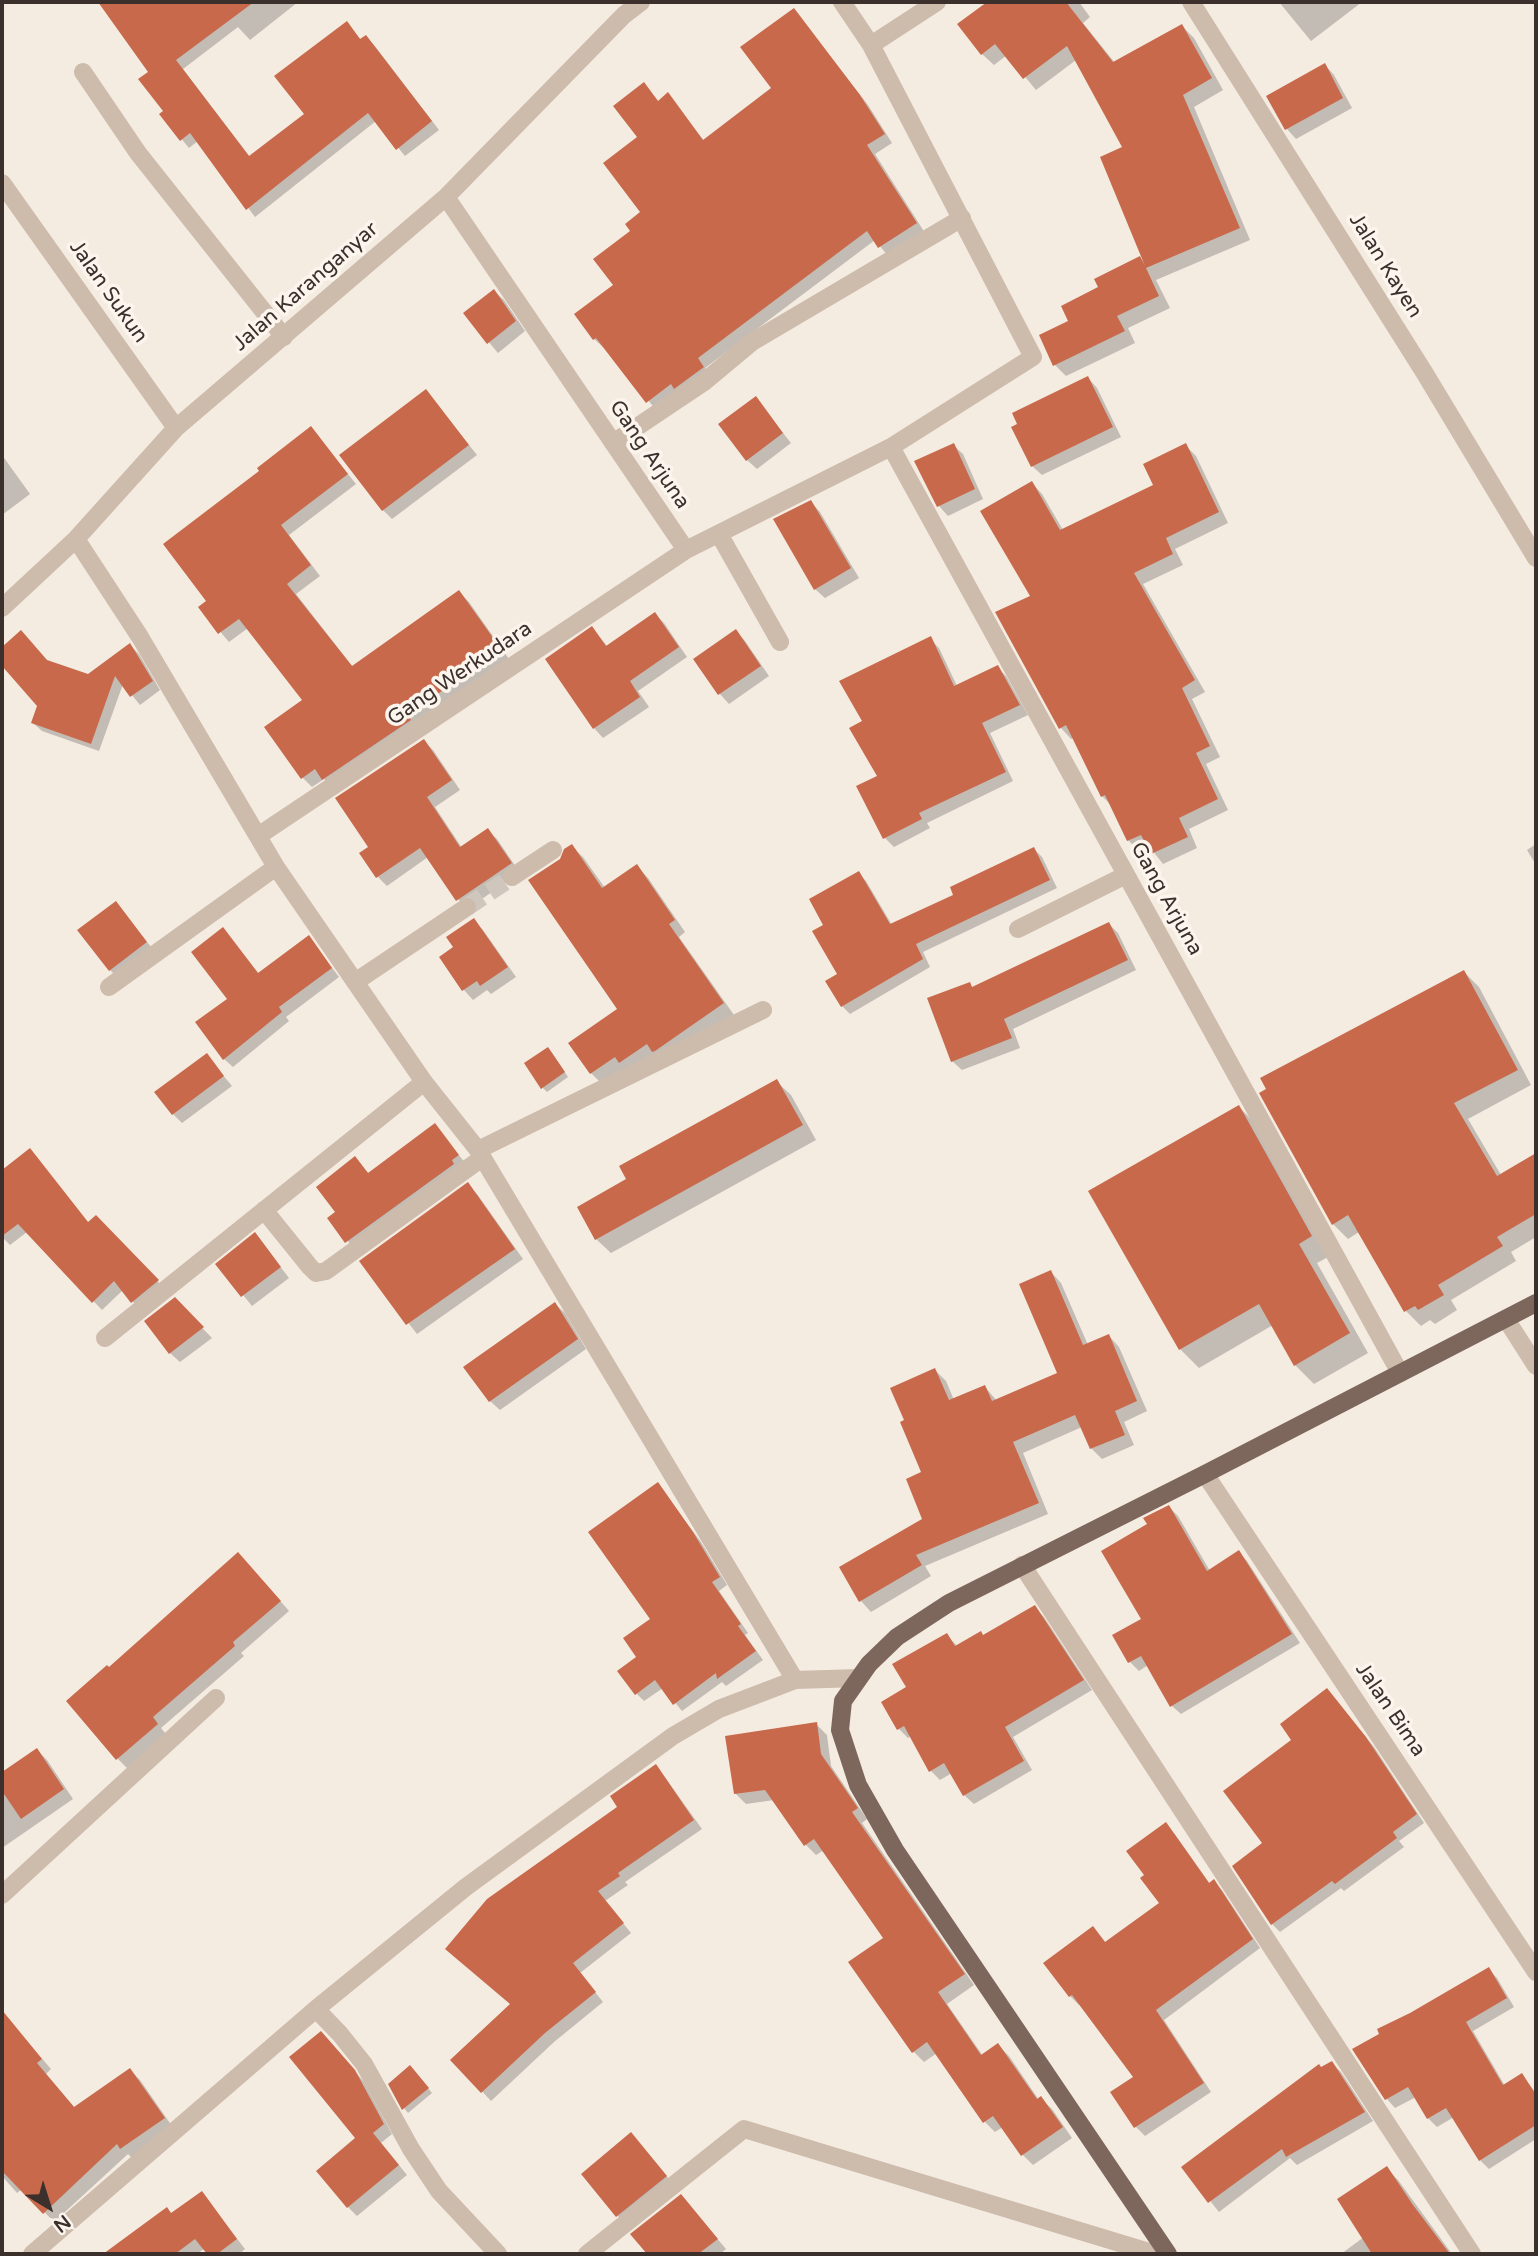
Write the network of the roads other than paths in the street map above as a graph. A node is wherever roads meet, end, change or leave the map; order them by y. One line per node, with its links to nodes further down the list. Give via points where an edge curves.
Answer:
1 (641, 2): 5 (street, Jalan Karanganyar)
2 (842, 2): 6 (street)
3 (937, 2): 6 (street)
4 (1191, 2): 18 (street, Jalan Kayen)
5 (620, 9): 9 (street, Jalan Karanganyar)
6 (871, 45): 10 (street)
7 (83, 72): 11 (street, via 138,153)
8 (2, 183): 12 (street, Jalan Sukun)
9 (446, 197): 11 (street, Jalan Karanganyar); 13 (street, Gang Arjuna)
10 (962, 218): 13 (street, via 752,342 704,382); 14 (street, via 1033,357)
11 (284, 337): 12 (street, Jalan Karanganyar)
12 (176, 428): 16 (street, Jalan Karanganyar)
13 (613, 443): 17 (street, Gang Arjuna)
14 (891, 447): 15 (street); 24 (street, Gang Arjuna)
15 (719, 534): 17 (street); 20 (street)
16 (76, 539): 19 (street, Jalan Karanganyar); 21 (street)
17 (686, 550): 21 (street, Gang Werkudara)
18 (1536, 558)
19 (2, 608)
20 (780, 642)
21 (258, 836): 23 (street)
22 (553, 849): 25 (street)
23 (276, 867): 28 (street); 29 (street)
24 (1126, 874): 27 (street); 38 (street, Gang Arjuna)
25 (512, 877)
26 (467, 907): 28 (street)
27 (1018, 929)
28 (355, 982): 31 (street)
29 (109, 987)
30 (763, 1010): 32 (street)
31 (424, 1082): 32 (street); 33 (street)
32 (480, 1154): 33 (street, via 326,1271 316,1273); 42 (street)
33 (264, 1210): 36 (street)
34 (1536, 1303): 35 (main road)
35 (1506, 1319): 37 (street); 38 (main road)
36 (105, 1338)
37 (1536, 1366)
38 (1400, 1373): 39 (main road)
39 (1205, 1474): 40 (main road); 45 (street, Jalan Bima)
40 (1022, 1565): 41 (main road, via 949,1603 897,1637); 52 (street)
41 (859, 1678): 42 (street); 51 (main road, via 843,1701 840,1730 858,1785 895,1850)
42 (795, 1680): 46 (street, via 719,1709 673,1736 466,1887)
43 (216, 1698): 44 (street)
44 (2, 1895)
45 (1534, 1964)
46 (316, 2009): 47 (street); 48 (street, via 364,2064 439,2191)
47 (32, 2254)
48 (499, 2254)
49 (587, 2254): 50 (street, via 744,2129)
50 (1156, 2254)
51 (1168, 2254)
52 (1472, 2254)

